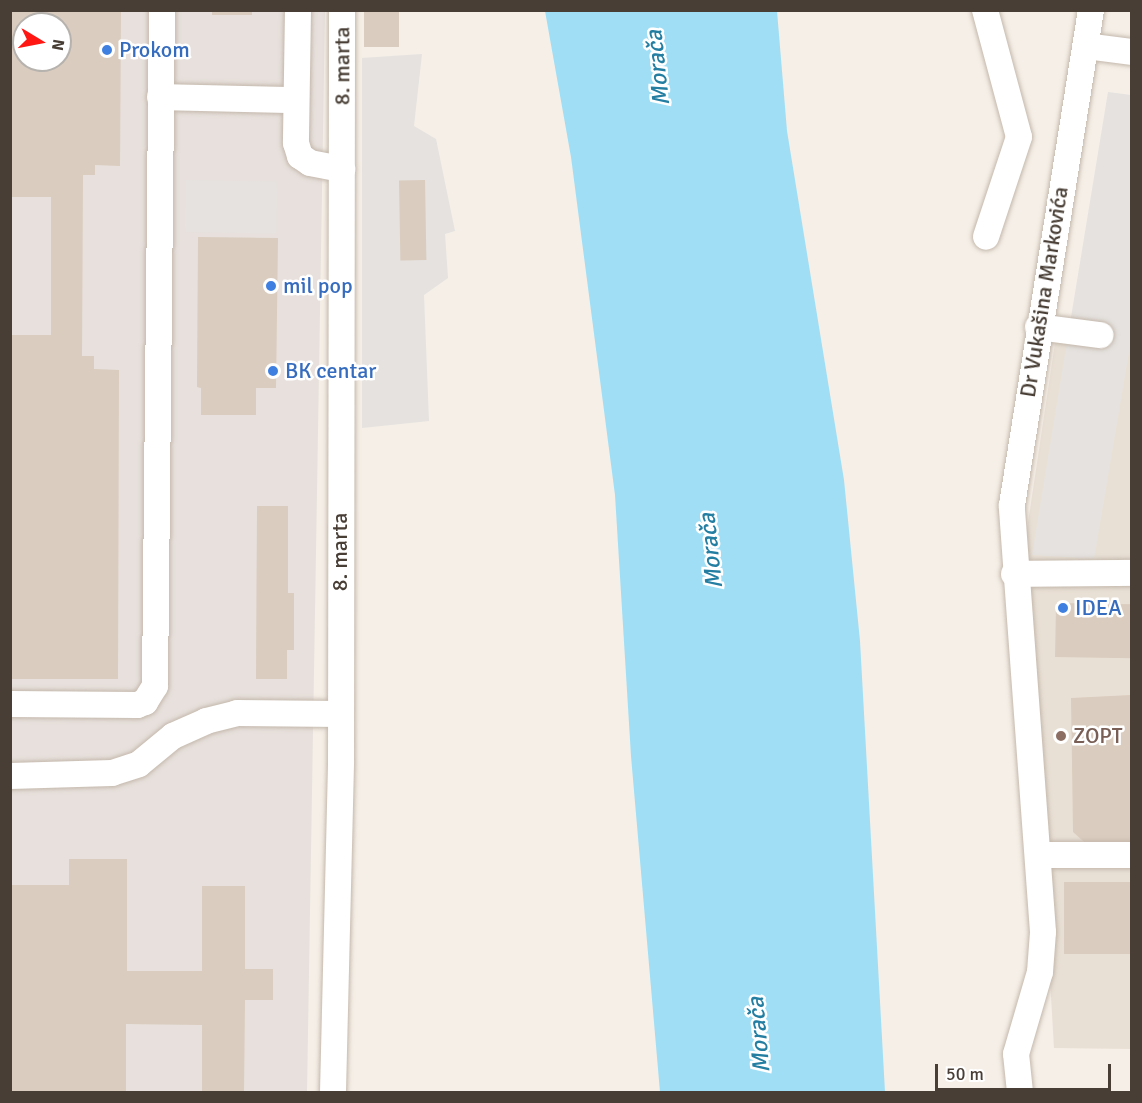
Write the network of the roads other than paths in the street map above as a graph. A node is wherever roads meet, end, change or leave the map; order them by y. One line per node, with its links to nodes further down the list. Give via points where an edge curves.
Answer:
1 (162, 10): 8 (street)
2 (297, 10): 9 (street)
3 (342, 10): 10 (street, 8. marta)
4 (985, 10): 11 (street, via 1019,137)
5 (1091, 10): 6 (street, Dr Vukašina Markovića)
6 (1086, 46): 7 (street); 12 (street, Dr Vukašina Markovića)
7 (1131, 52)
8 (160, 97): 9 (street); 16 (street, via 154,686 145,702 137,705)
9 (296, 100): 10 (street, via 300,156 310,163)
10 (342, 169): 17 (street, 8. marta)
11 (986, 237)
12 (1038, 327): 13 (street); 15 (street, Dr Vukašina Markovića, via 1013,485)
13 (1101, 335)
14 (1131, 573): 15 (street)
15 (1014, 574): 19 (street, Dr Vukašina Markovića)
16 (10, 704)
17 (340, 714): 18 (street, via 237,713 190,729 139,764 112,773); 21 (street, 8. marta)
18 (10, 777)
19 (1038, 855): 20 (street); 22 (street, Dr Vukašina Markovića, via 1043,951 1016,1054)
20 (1131, 855)
21 (333, 1092)
22 (1020, 1092)

